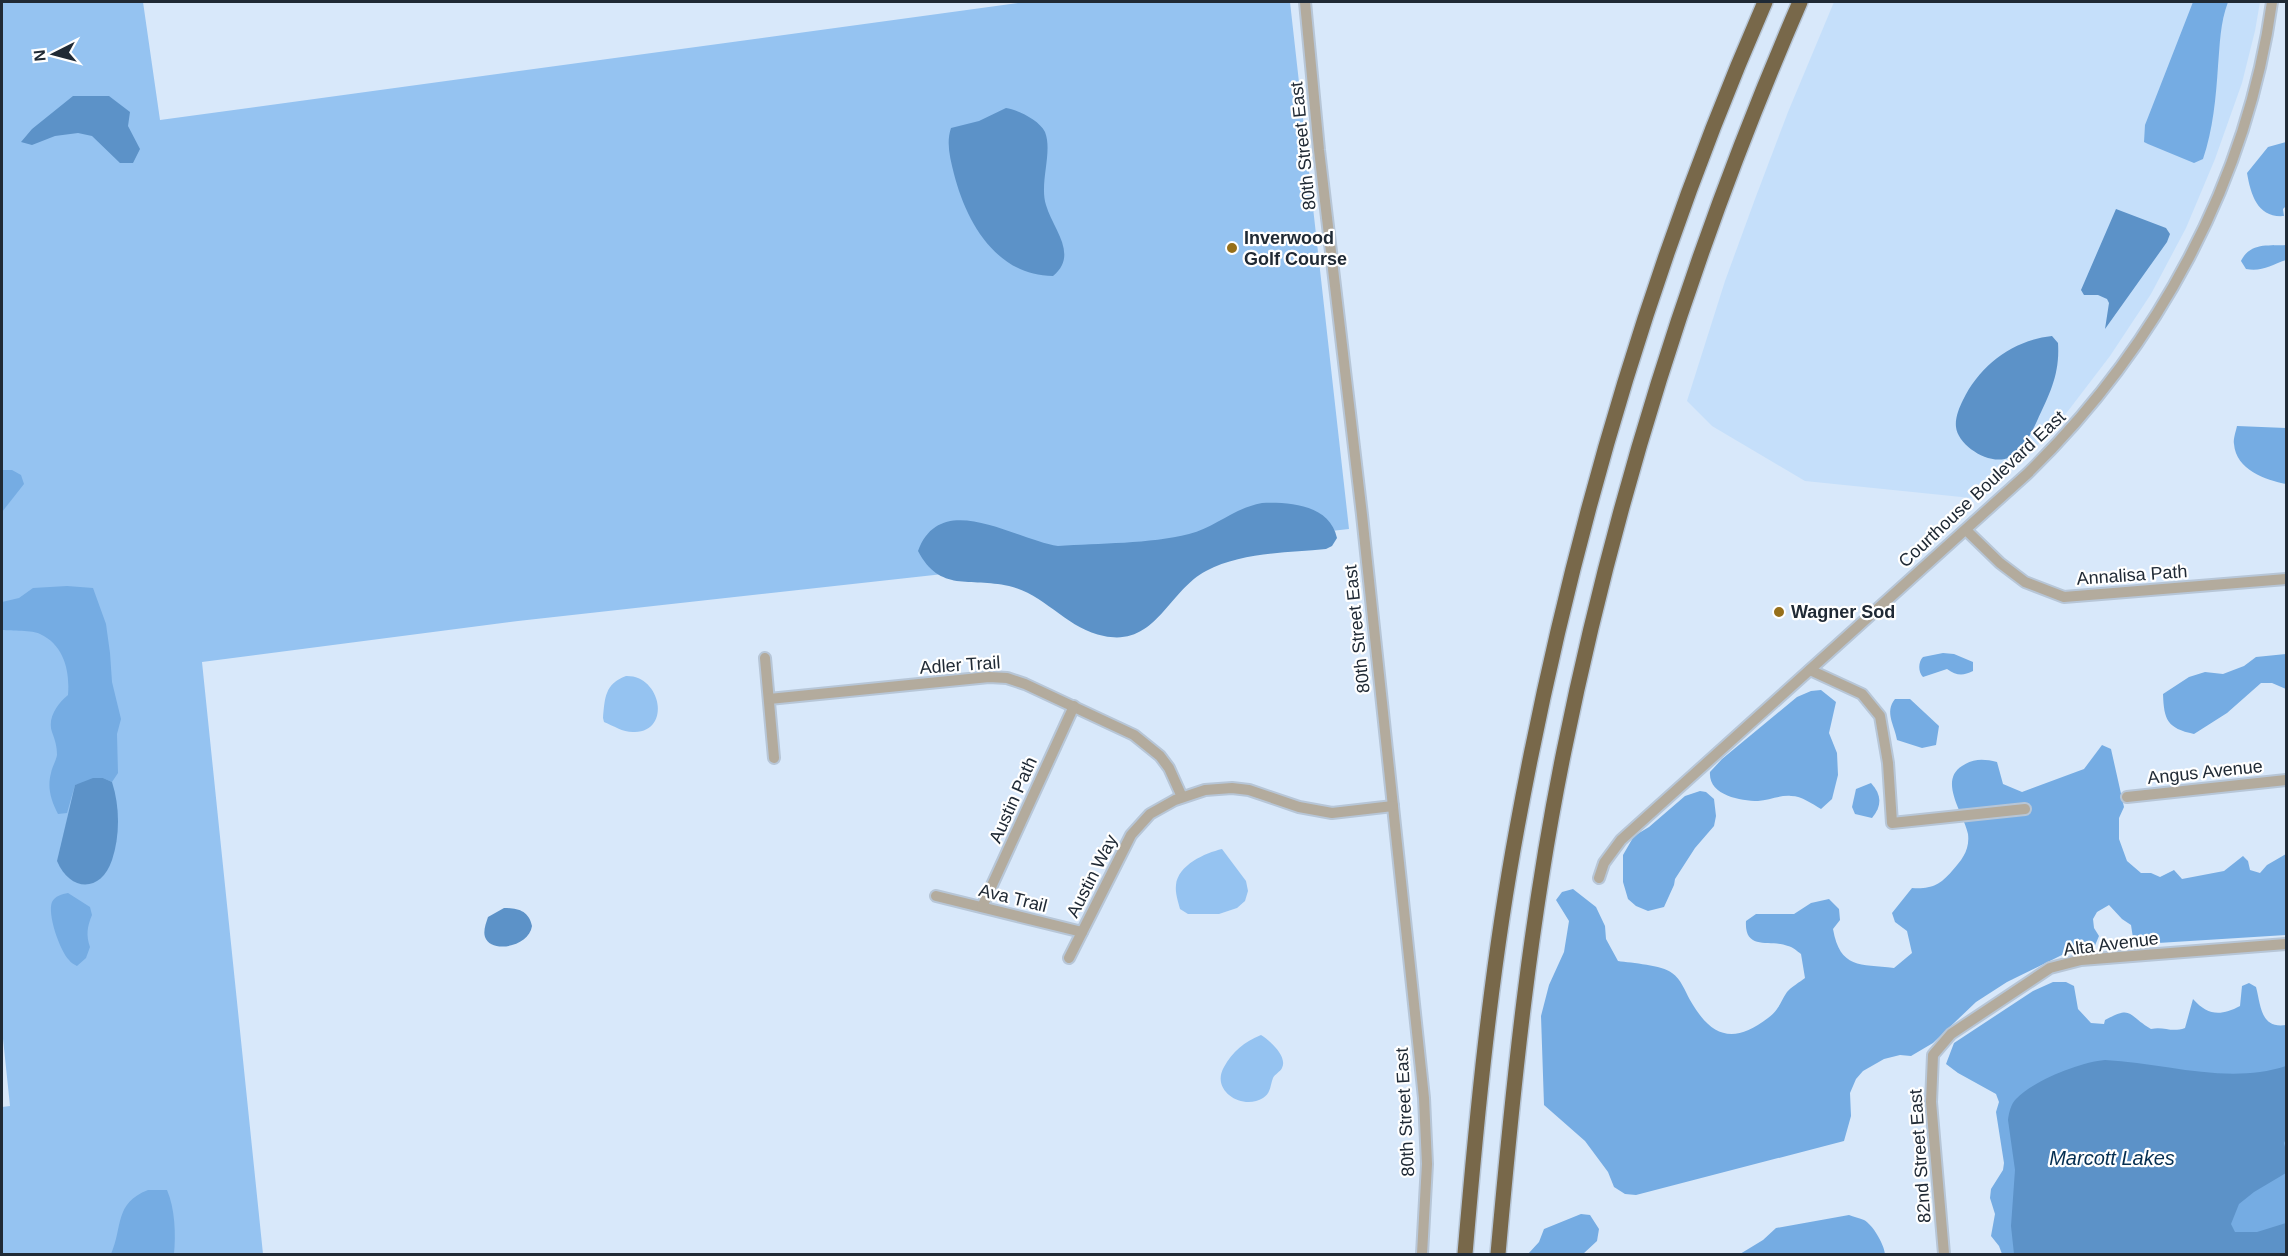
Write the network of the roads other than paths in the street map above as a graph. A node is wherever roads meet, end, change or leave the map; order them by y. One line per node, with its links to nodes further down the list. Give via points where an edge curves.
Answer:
1 (1305, 2): 15 (street, 80th Street East)
2 (1765, 2): 24 (highway, via 1725,96 1657,283 1624,382 1578,548 1517,830)
3 (1800, 2): 28 (highway, via 1692,279 1660,378 1579,682 1551,821 1522,1012)
4 (2272, 2): 5 (street, Courthouse Boulevard East, via 2245,121 2212,211 2179,279 2132,353 2080,418)
5 (1966, 530): 6 (street, Annalisa Path, via 2025,582 2064,597); 8 (street, Courthouse Boulevard East)
6 (2286, 579)
7 (765, 658): 9 (street)
8 (1810, 670): 16 (street, via 1862,694 1880,716 1892,823); 17 (street, Courthouse Boulevard East, via 1621,840 1604,863)
9 (769, 699): 10 (street, Adler Trail, via 998,677 1014,679); 11 (street)
10 (1074, 706): 13 (street, Adler Trail, via 1146,743 1169,768); 19 (street, Austin Path)
11 (774, 758)
12 (2286, 780): 14 (street, Angus Avenue)
13 (1182, 796): 15 (street, Austin Way, via 1232,788 1332,813); 20 (street, Austin Way, via 1150,814 1131,835)
14 (2127, 797)
15 (1393, 806): 25 (street, 80th Street East, via 1426,1130)
16 (2025, 808)
17 (1599, 878)
18 (936, 896): 19 (street, Ava Trail)
19 (982, 907): 20 (street, Ava Trail)
20 (1082, 932): 22 (street, Austin Way)
21 (2286, 944): 23 (street, Alta Avenue, via 2081,960 2050,968 1951,1034)
22 (1069, 958)
23 (1933, 1054): 29 (street, 82nd Street East, via 1931,1102)
24 (1476, 1128): 26 (highway); 27 (highway)
25 (1422, 1254)
26 (1456, 1254)
27 (1466, 1254)
28 (1499, 1254)
29 (1944, 1254)

